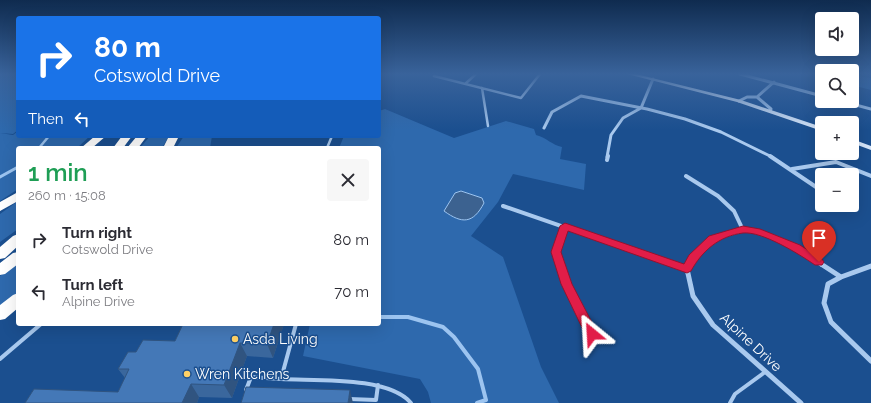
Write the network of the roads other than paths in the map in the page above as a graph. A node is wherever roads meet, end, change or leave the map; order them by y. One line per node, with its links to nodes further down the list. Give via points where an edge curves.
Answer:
1 (483, 93): 13 (lane)
2 (501, 93): 3 (lane, via 521,98)
3 (525, 93)
4 (647, 93): 10 (street)
5 (707, 93): 8 (main road)
6 (762, 93): 7 (street)
7 (757, 97): 8 (street, via 747,97); 12 (street, via 771,109)
8 (739, 101): 12 (main road)
9 (859, 106): 11 (street)
10 (641, 108): 15 (street, via 581,96 552,112); 22 (street, via 623,118 611,135); 23 (street, via 707,126 751,144)
11 (871, 109)
12 (770, 111): 14 (main road)
13 (488, 126)
14 (815, 127)
15 (544, 128)
16 (98, 138): 19 (highway)
17 (140, 138): 20 (highway)
18 (859, 144): 21 (main road)
19 (88, 146)
20 (134, 146)
21 (871, 148)
22 (607, 160)
23 (792, 169): 25 (street, via 836,162); 26 (street)
24 (686, 176): 31 (street, via 718,196 734,210)
25 (871, 176)
26 (815, 186)
27 (16, 197): 29 (highway)
28 (503, 206): 30 (street)
29 (0, 207)
30 (565, 226): 36 (street); 43 (street, via 556,252 567,284)
31 (743, 230): 36 (street, via 712,239 693,258); 38 (street, via 757,232 796,247)
32 (16, 241): 33 (highway)
33 (0, 254)
34 (16, 258): 37 (highway)
35 (871, 266): 38 (street)
36 (687, 269): 46 (street, Alpine Drive, via 693,296 713,325)
37 (0, 270)
38 (841, 277): 45 (street, via 828,284 824,303 831,322)
39 (16, 301): 40 (highway)
40 (0, 314)
41 (39, 326): 44 (lane)
42 (295, 326): 47 (lane)
43 (592, 334)
44 (0, 359)
45 (871, 362)
46 (766, 372): 52 (lane, via 735,394); 53 (street, Alpine Drive)
47 (281, 380): 48 (lane); 49 (lane, via 251,377)
48 (378, 385): 50 (lane, via 376,400); 51 (lane, via 393,389)
49 (244, 397)
50 (345, 399)
51 (411, 403)
52 (730, 403)
53 (801, 403)

